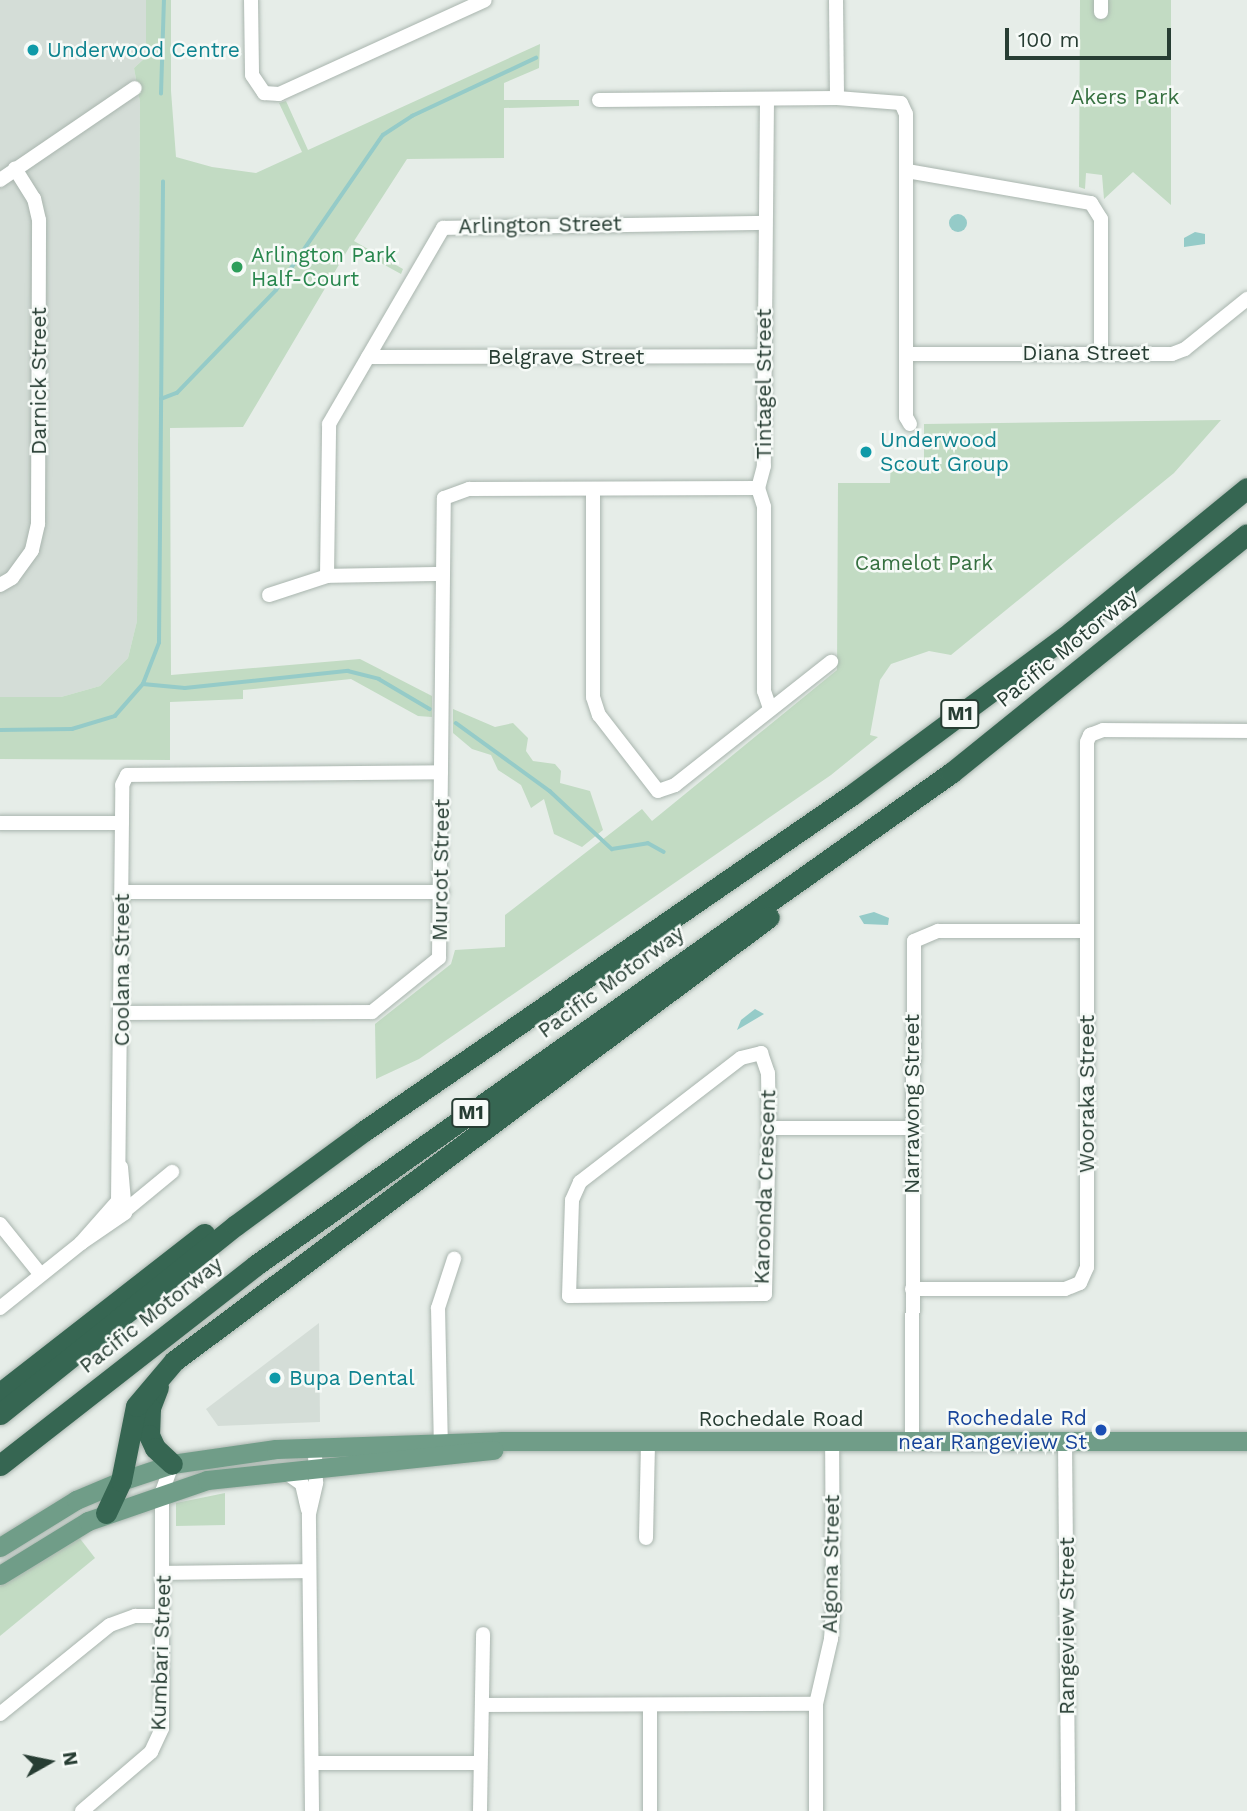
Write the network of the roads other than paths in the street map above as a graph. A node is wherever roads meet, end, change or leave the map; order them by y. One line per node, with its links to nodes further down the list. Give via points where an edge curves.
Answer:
1 (251, 0): 2 (street, via 252,75 264,93 279,94)
2 (485, 0)
3 (836, 0): 5 (street)
4 (135, 89): 8 (street)
5 (836, 98): 6 (street); 9 (street, via 901,103 906,114)
6 (767, 99): 7 (street); 11 (street, Tintagel Street)
7 (599, 100)
8 (15, 169): 10 (street); 24 (street, Darnick Street, via 34,199 39,220 38,524 32,550 12,578)
9 (907, 171): 13 (street, via 1091,203 1101,219); 14 (street)
10 (0, 180)
11 (764, 223): 15 (street, Tintagel Street); 16 (street, Arlington Street, via 451,225 437,235)
12 (1247, 299): 13 (street, Diana Street, via 1185,349 1172,354)
13 (1101, 352): 14 (street, Diana Street)
14 (907, 354): 17 (street)
15 (764, 356): 16 (street, Belgrave Street); 18 (street, Tintagel Street, via 764,466)
16 (368, 357): 23 (street, Arlington Street, via 329,424)
17 (909, 424)
18 (758, 488): 20 (street); 27 (street, Tintagel Street, via 764,507 764,691)
19 (1247, 488): 37 (highway, Pacific Motorway / M1, via 1071,632 853,794)
20 (593, 490): 22 (street, Murcot Street, via 451,492 441,508); 27 (street, via 593,697 599,715 658,791 675,785)
21 (1247, 534): 30 (highway, Pacific Motorway / M1)
22 (442, 574): 23 (street); 29 (street, Murcot Street)
23 (327, 576): 25 (street)
24 (0, 585)
25 (269, 595)
26 (831, 662): 27 (street)
27 (770, 708)
28 (1247, 731): 35 (street, Wooraka Street, via 1104,730 1090,735 1085,752)
29 (441, 772): 32 (street, Coolana Street, via 127,775 122,785); 34 (street, Murcot Street)
30 (951, 773): 50 (highway, via 905,821 581,1054); 61 (highway, Pacific Motorway / M1, via 256,1265)
31 (0, 823): 32 (street)
32 (122, 823): 33 (street, Coolana Street)
33 (122, 892): 34 (street); 36 (street, Coolana Street)
34 (442, 892): 36 (street, Murcot Street, via 439,958 372,1012)
35 (1086, 931): 39 (street, Narrawong Street, via 938,931 918,936 912,951); 48 (street, Wooraka Street, via 1087,1267 1080,1283 1065,1289)
36 (122, 1013): 40 (street, Coolana Street)
37 (493, 1040): 51 (highway, via 381,1106 177,1253); 52 (highway, Pacific Motorway / M1, via 236,1225)
38 (769, 1128): 38 (street, Karoonda Crescent, via 768,1073 761,1053 741,1058 580,1182 572,1200 569,1296 765,1294); 39 (street)
39 (912, 1128): 48 (street, Narrawong Street)
40 (121, 1167): 42 (street, Coolana Street); 44 (street, Coolana Street)
41 (172, 1172): 43 (street)
42 (125, 1188): 43 (street); 44 (street, Coolana Street)
43 (148, 1192): 44 (street)
44 (121, 1208): 47 (street, via 101,1233)
45 (0, 1224): 47 (street)
46 (454, 1259): 59 (street, via 438,1307)
47 (41, 1275): 49 (street)
48 (912, 1289): 53 (street, Narrawong Street)
49 (0, 1308)
50 (160, 1374): 60 (highway, via 148,1427 155,1448); 64 (highway, via 132,1417)
51 (0, 1393)
52 (0, 1414)
53 (912, 1441): 54 (main road, Rochedale Road); 56 (main road, Rochedale Road)
54 (1065, 1441): 55 (main road, Rochedale Road); 86 (street, Rangeview Street)
55 (1247, 1441)
56 (832, 1442): 57 (main road, Rochedale Road); 75 (street, Algona Street, via 831,1639)
57 (648, 1443): 59 (main road, Rochedale Road, via 526,1443); 68 (street)
58 (315, 1448): 59 (main road, Rochedale Road); 60 (main road, Rochedale Road, via 218,1455); 62 (street)
59 (441, 1450): 62 (main road, Rochedale Road)
60 (172, 1464): 64 (main road, Rochedale Road); 65 (street, Kumbari Street)
61 (0, 1465)
62 (317, 1468): 63 (main road, Rochedale Road); 67 (street)
63 (285, 1472): 65 (main road, Rochedale Road, via 207,1480); 67 (street, via 302,1484)
64 (121, 1481): 66 (highway); 69 (main road, Rochedale Road, via 76,1500)
65 (162, 1492): 66 (main road, Rochedale Road); 71 (street, Kumbari Street)
66 (106, 1513): 72 (main road, Rochedale Road)
67 (309, 1514): 70 (street)
68 (646, 1538)
69 (0, 1547)
70 (309, 1572): 71 (street); 79 (street)
71 (164, 1573): 73 (street, Kumbari Street)
72 (0, 1575)
73 (162, 1616): 78 (street, via 135,1616 110,1625); 81 (street, Kumbari Street, via 162,1728 158,1742)
74 (483, 1634): 76 (street)
75 (816, 1703): 77 (street); 85 (street, Algona Street)
76 (485, 1705): 77 (street); 80 (street)
77 (650, 1705): 84 (street)
78 (0, 1714)
79 (312, 1763): 80 (street); 82 (street)
80 (480, 1763): 83 (street)
81 (82, 1811)
82 (312, 1811)
83 (480, 1811)
84 (650, 1811)
85 (816, 1811)
86 (1069, 1811)

